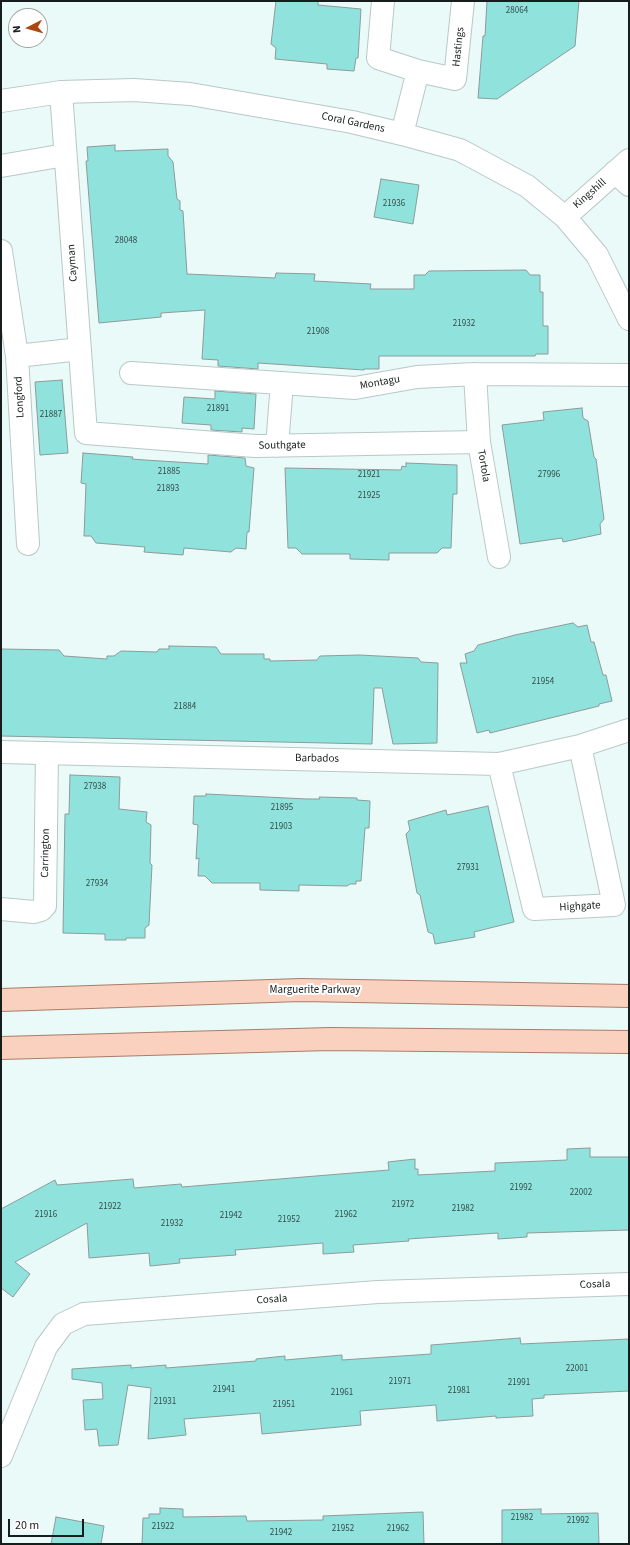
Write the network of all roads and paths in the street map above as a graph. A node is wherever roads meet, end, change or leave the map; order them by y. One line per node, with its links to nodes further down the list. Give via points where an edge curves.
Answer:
1 (383, 1): 3 (street, Hastings, via 378,58)
2 (463, 1): 3 (street, Hastings, via 455,79)
3 (418, 71): 6 (street)
4 (61, 92): 5 (street, Coral Gardens); 6 (street, Coral Gardens, via 134,90 190,94 345,120); 7 (street, Cayman)
5 (1, 101)
6 (402, 134): 10 (street, Coral Gardens, via 460,150 527,186)
7 (65, 156): 8 (street); 13 (street, Cayman)
8 (1, 166)
9 (624, 172): 10 (street, Kingshill)
10 (565, 217): 12 (street, Coral Gardens, via 597,256)
11 (1, 251): 14 (street, Longford)
12 (629, 319)
13 (80, 348): 14 (street); 19 (street, Cayman)
14 (17, 356): 22 (street, Longford)
15 (131, 373): 18 (street, Montagu)
16 (475, 374): 17 (street, Montagu); 18 (street, Montagu, via 417,377 355,388); 20 (street, Tortola)
17 (629, 375)
18 (282, 383): 21 (street)
19 (86, 433): 21 (street, Southgate)
20 (479, 442): 21 (street, Southgate); 23 (street, Tortola)
21 (277, 446)
22 (28, 544)
23 (499, 557)
24 (629, 730): 25 (street, Barbados)
25 (580, 746): 28 (street, Barbados); 28 (street, Highgate, via 614,905 534,909)
26 (1, 752): 27 (street, Barbados)
27 (47, 753): 28 (street, Barbados); 29 (street, Carrington, via 45,906 34,912)
28 (498, 764)
29 (1, 909)
30 (629, 996): 31 (main road, Marguerite Parkway, via 301,990)
31 (1, 1000)
32 (629, 1042): 33 (main road, via 330,1039)
33 (1, 1048)
34 (629, 1284): 35 (street, Cosala, via 378,1292 84,1314 63,1324 46,1347)
35 (1, 1456)

